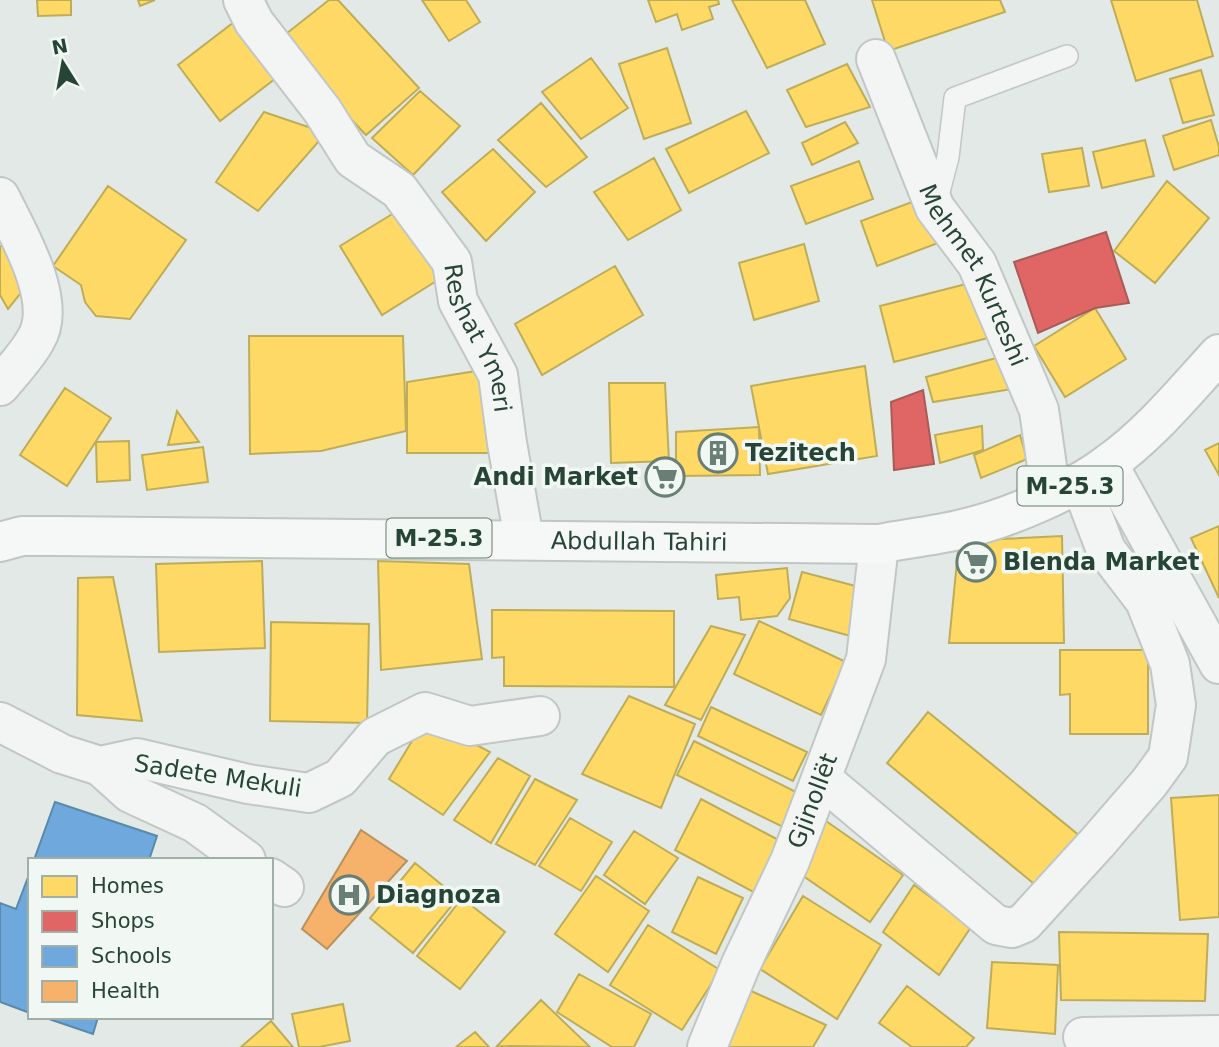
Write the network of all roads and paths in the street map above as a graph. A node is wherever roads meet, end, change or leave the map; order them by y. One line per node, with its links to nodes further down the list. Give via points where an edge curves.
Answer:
1 (243, 0): 9 (street, Reshat Ymeri, via 353,159 399,190 452,262 458,301 498,375)
2 (1067, 56): 5 (lane, via 955,98 948,157)
3 (876, 59): 5 (street, Mehmet Kurteshi)
4 (0, 197): 7 (street, via 35,267 43,313 38,337)
5 (935, 208): 8 (street, Mehmet Kurteshi, via 977,264 1039,410)
6 (1219, 354): 8 (main road, Abdullah Tahiri / M-25.3, via 1143,436)
7 (0, 386)
8 (1080, 480): 11 (main road, Abdullah Tahiri / M-25.3, via 1008,515 959,530); 12 (street); 16 (street, via 1106,550 1145,601 1170,664 1176,705 1168,757 1141,793 1024,923 1012,928 996,925)
9 (524, 539): 10 (main road, Abdullah Tahiri / M-25.3, via 22,536); 11 (main road, Abdullah Tahiri / M-25.3)
10 (0, 542)
11 (879, 544): 16 (street, Gjinollët, via 866,659)
12 (1219, 664)
13 (540, 716): 15 (street, Sadete Mekuli, via 470,726 425,712 375,737 340,778 309,793 137,758)
14 (0, 722): 15 (street, Sadete Mekuli, via 62,754)
15 (100, 766): 17 (street, via 130,793 195,823)
16 (822, 779): 20 (street, Gjinollët)
17 (243, 858)
18 (1219, 1035): 19 (street)
19 (1083, 1037)
20 (707, 1047)

